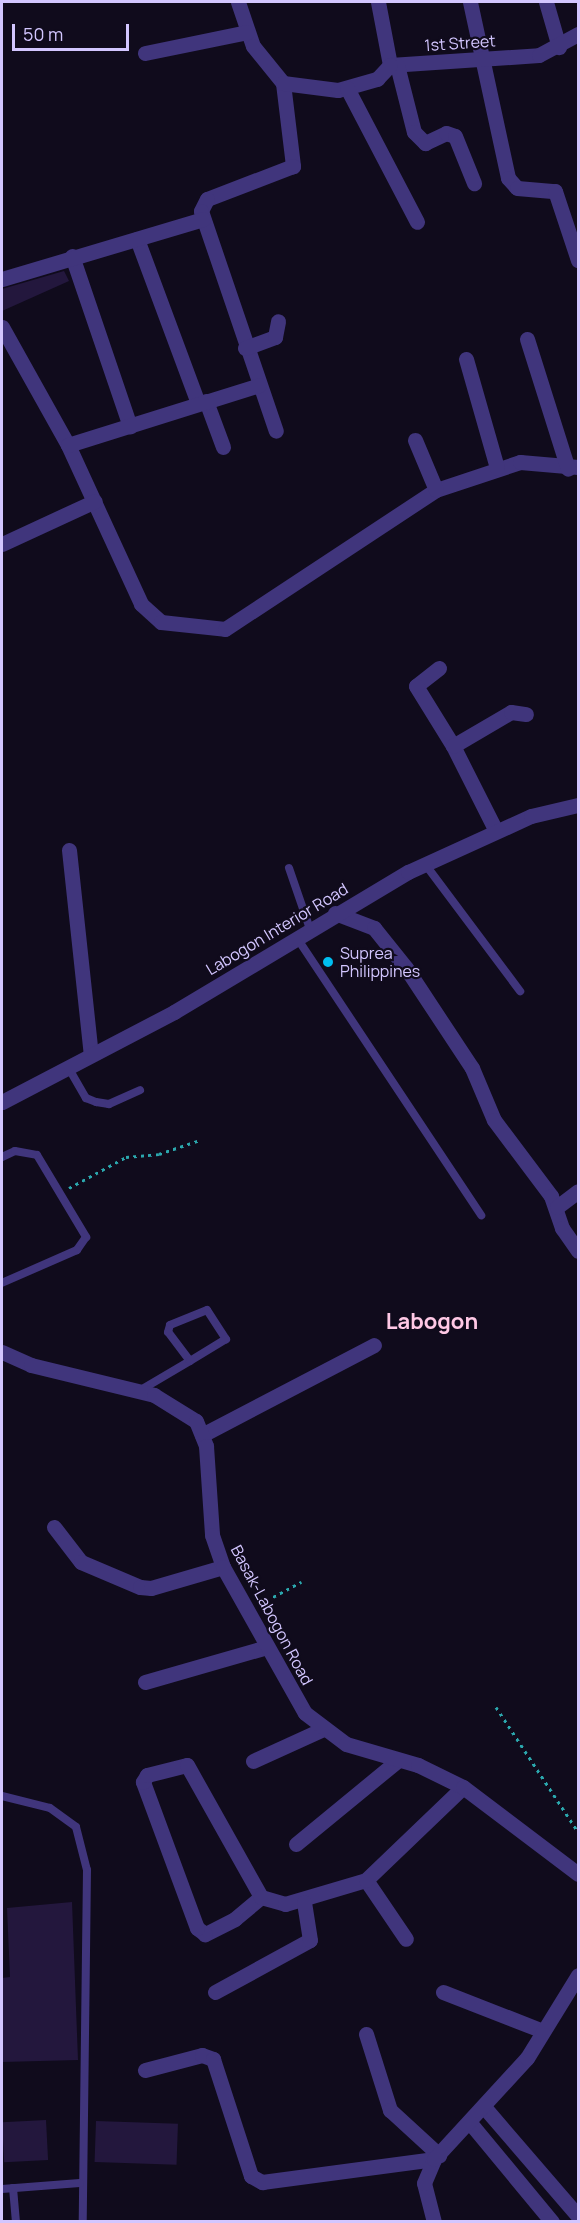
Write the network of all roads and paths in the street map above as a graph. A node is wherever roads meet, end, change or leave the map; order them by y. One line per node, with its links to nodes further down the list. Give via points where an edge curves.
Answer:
1 (238, 2): 5 (street)
2 (378, 2): 10 (street)
3 (470, 2): 9 (street)
4 (546, 2): 7 (street)
5 (247, 32): 8 (street); 11 (street)
6 (579, 34): 7 (street, 1st Street)
7 (559, 47): 9 (street, 1st Street, via 538,55)
8 (145, 52)
9 (481, 60): 10 (street, 1st Street); 18 (street, via 508,178 517,188 555,191)
10 (394, 65): 12 (street, via 377,79); 13 (street, via 414,132 425,143 447,133 455,136)
11 (283, 83): 12 (street); 14 (street, via 293,166 207,199)
12 (346, 88): 15 (street)
13 (474, 183)
14 (203, 219): 16 (street); 23 (street)
15 (417, 222)
16 (137, 239): 17 (street); 26 (street)
17 (72, 256): 19 (street); 27 (street)
18 (579, 260)
19 (2, 279)
20 (278, 321): 23 (street, via 275,337)
21 (2, 327): 30 (street)
22 (527, 339): 33 (street)
23 (245, 348): 25 (street)
24 (466, 359): 32 (street)
25 (259, 386): 26 (street); 28 (street)
26 (202, 402): 27 (street); 31 (street)
27 (130, 426): 30 (street)
28 (276, 431)
29 (415, 440): 34 (street)
30 (68, 445): 35 (street)
31 (223, 447)
32 (496, 468): 33 (street, via 520,462); 34 (street)
33 (573, 468)
34 (436, 490): 35 (street, via 225,629 161,622 148,613)
35 (95, 501): 36 (street)
36 (2, 544)
37 (439, 668): 39 (street, via 416,686)
38 (526, 714): 39 (street, via 511,712)
39 (453, 746): 41 (street)
40 (579, 805): 41 (street, Labogon Interior Road)
41 (496, 831): 43 (street, Labogon Interior Road)
42 (69, 850): 48 (street)
43 (425, 864): 45 (street, Labogon Interior Road); 47 (lane)
44 (289, 868): 46 (lane)
45 (335, 913): 46 (street, Labogon Interior Road); 56 (street, via 382,935 472,1068 494,1120)
46 (303, 933): 48 (street, Labogon Interior Road); 57 (lane)
47 (520, 991)
48 (91, 1055): 49 (street, Labogon Interior Road)
49 (68, 1067): 50 (lane, via 86,1098 96,1102 109,1104); 51 (street, Labogon Interior Road)
50 (140, 1090)
51 (2, 1102)
52 (200, 1140): 55 (path, via 159,1154 126,1157)
53 (2, 1157): 55 (lane, via 15,1151 37,1155)
54 (579, 1191): 56 (street)
55 (60, 1194): 59 (lane, via 86,1237 83,1245)
56 (556, 1208): 58 (street, via 562,1228)
57 (481, 1215)
58 (578, 1251)
59 (2, 1283)
60 (374, 1345): 64 (street)
61 (2, 1352): 63 (street, via 31,1365)
62 (190, 1362): 62 (lane, via 226,1340 207,1310 170,1325 168,1332); 63 (lane)
63 (139, 1391): 64 (street, via 175,1404 195,1420)
64 (202, 1435): 66 (street, Basak-Labogon Road, via 212,1535)
65 (54, 1527): 66 (street, via 81,1562 140,1587 151,1588)
66 (223, 1567): 68 (street, Basak-Labogon Road)
67 (301, 1582): 68 (path)
68 (248, 1611): 69 (street, Basak-Labogon Road)
69 (267, 1647): 70 (street); 72 (street, Basak-Labogon Road, via 305,1713)
70 (146, 1682)
71 (496, 1707): 77 (path)
72 (321, 1730): 73 (street); 74 (street, Basak-Labogon Road)
73 (254, 1761)
74 (397, 1761): 75 (street, Basak-Labogon Road); 78 (street)
75 (463, 1787): 79 (street, Basak-Labogon Road); 80 (street)
76 (2, 1796): 93 (lane, via 50,1808 76,1827 87,1870)
77 (579, 1832)
78 (296, 1844)
79 (579, 1874)
80 (366, 1880): 82 (street); 83 (street)
81 (261, 1897): 81 (street, via 235,1919 205,1934 197,1928 143,1782 147,1775 187,1765 197,1774); 82 (street, via 285,1904)
82 (304, 1902): 85 (street, via 310,1940)
83 (406, 1939)
84 (579, 1975): 87 (street)
85 (215, 1992)
86 (443, 1992): 87 (street)
87 (543, 2031): 90 (street)
88 (366, 2034): 92 (street, via 390,2110)
89 (145, 2070): 92 (street, via 202,2055 213,2059 251,2176 262,2182)
90 (485, 2108): 91 (street); 96 (street)
91 (471, 2124): 92 (street); 100 (street)
92 (436, 2157): 99 (street, via 424,2183)
93 (80, 2183): 94 (lane); 98 (lane)
94 (13, 2188): 95 (lane); 97 (lane)
95 (2, 2189)
96 (579, 2216)
97 (16, 2222)
98 (83, 2222)
99 (434, 2222)
100 (552, 2222)

